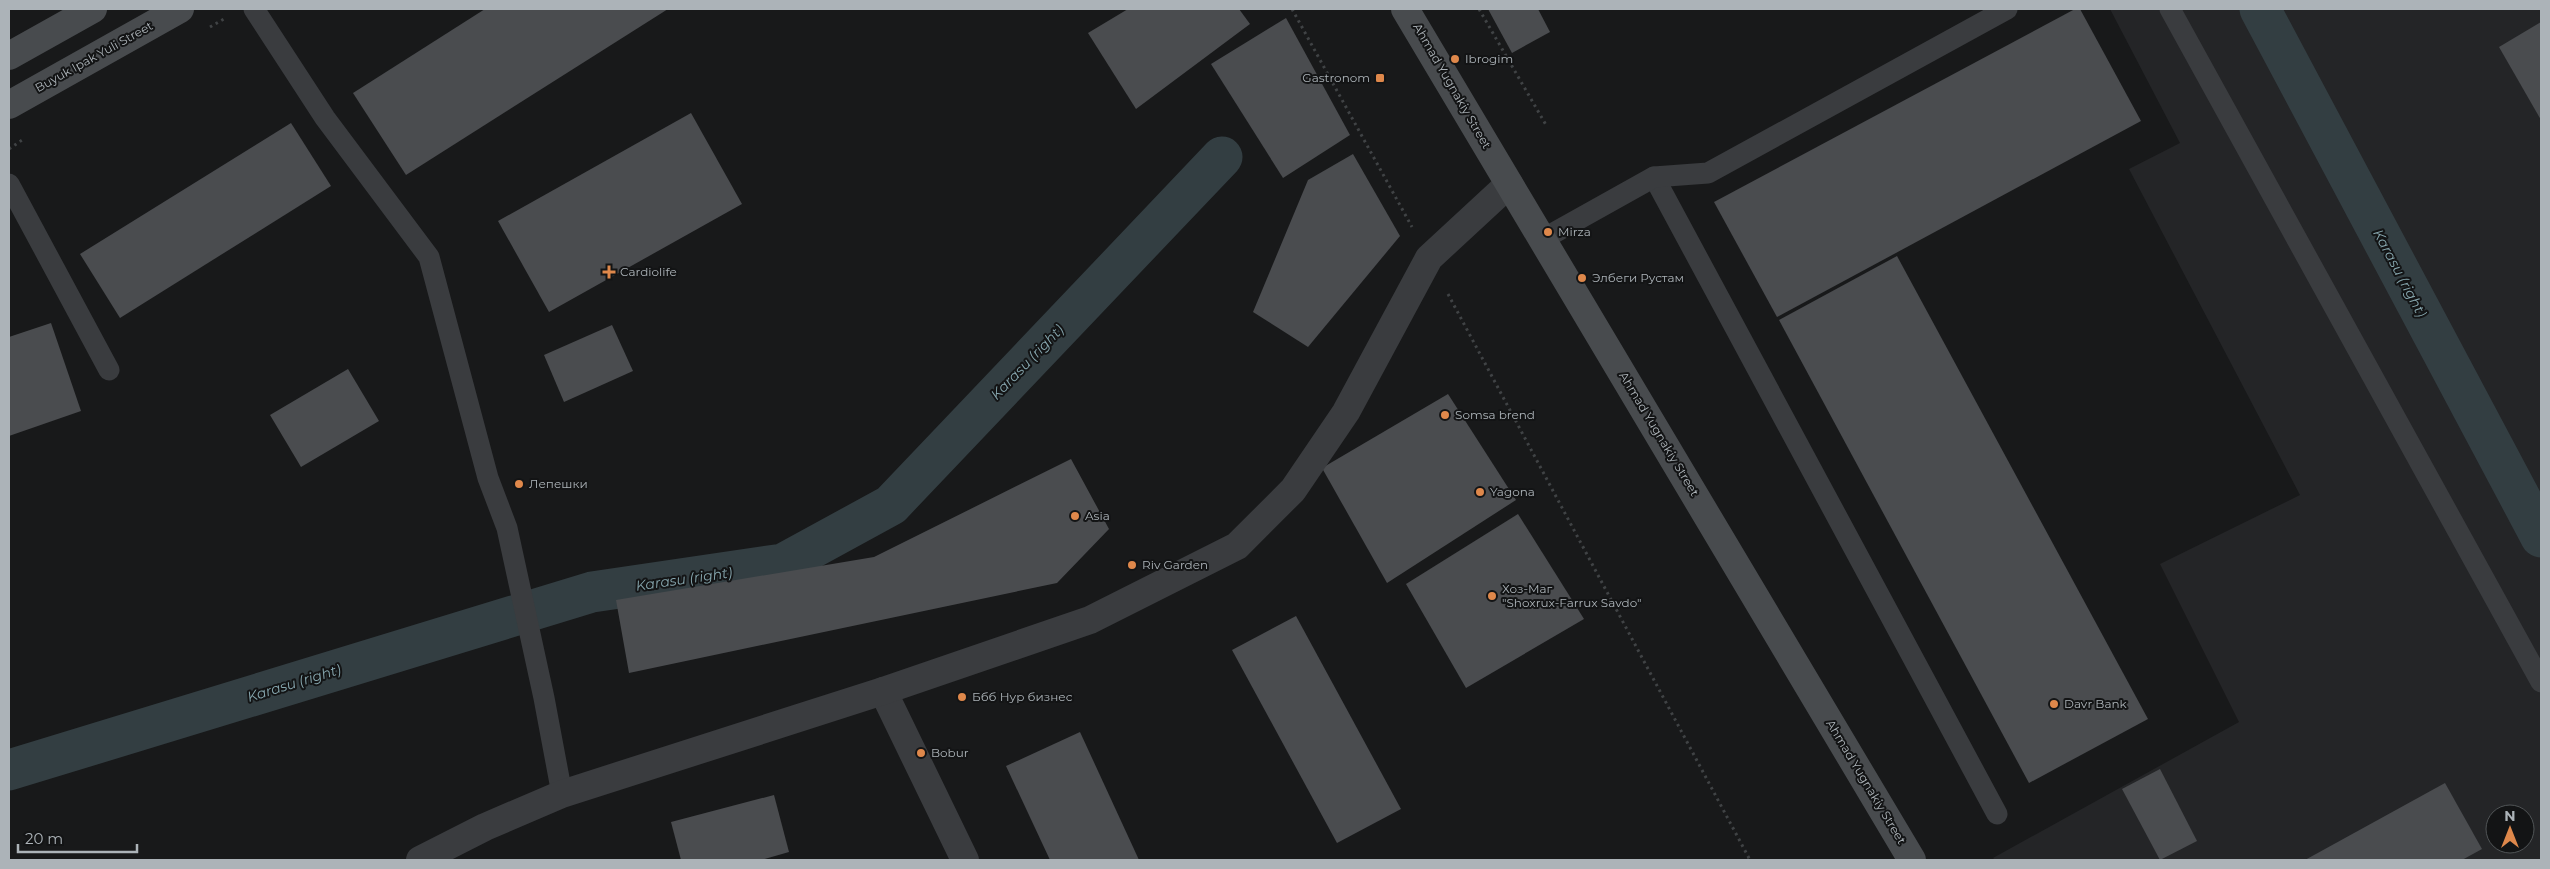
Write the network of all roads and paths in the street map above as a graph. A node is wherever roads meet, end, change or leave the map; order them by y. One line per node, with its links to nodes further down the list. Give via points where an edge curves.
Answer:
1 (93, 9): 9 (street)
2 (180, 9): 10 (street, Buyuk Ipak Yuli Street)
3 (254, 9): 20 (lane, via 325,118 429,256 488,478 507,528)
4 (1292, 9): 16 (path)
5 (1405, 9): 14 (street, Ahmad Yugnakiy Street)
6 (1479, 9): 11 (path)
7 (2007, 9): 12 (lane, via 1708,173)
8 (2170, 9): 18 (lane)
9 (9, 56)
10 (9, 105)
11 (1546, 125)
12 (1654, 176): 15 (lane); 21 (lane)
13 (9, 184): 17 (lane)
14 (1509, 184): 15 (street, Ahmad Yugnakiy Street); 16 (street)
15 (1543, 239): 25 (street, Ahmad Yugnakiy Street)
16 (1429, 258): 19 (street, via 1346,412 1293,490 1237,546 1090,620); 24 (path)
17 (109, 370)
18 (2541, 682)
19 (883, 691): 20 (street); 23 (street)
20 (562, 794): 22 (street, via 485,827)
21 (1997, 814)
22 (420, 860)
23 (965, 860)
24 (1750, 860)
25 (1912, 860)

